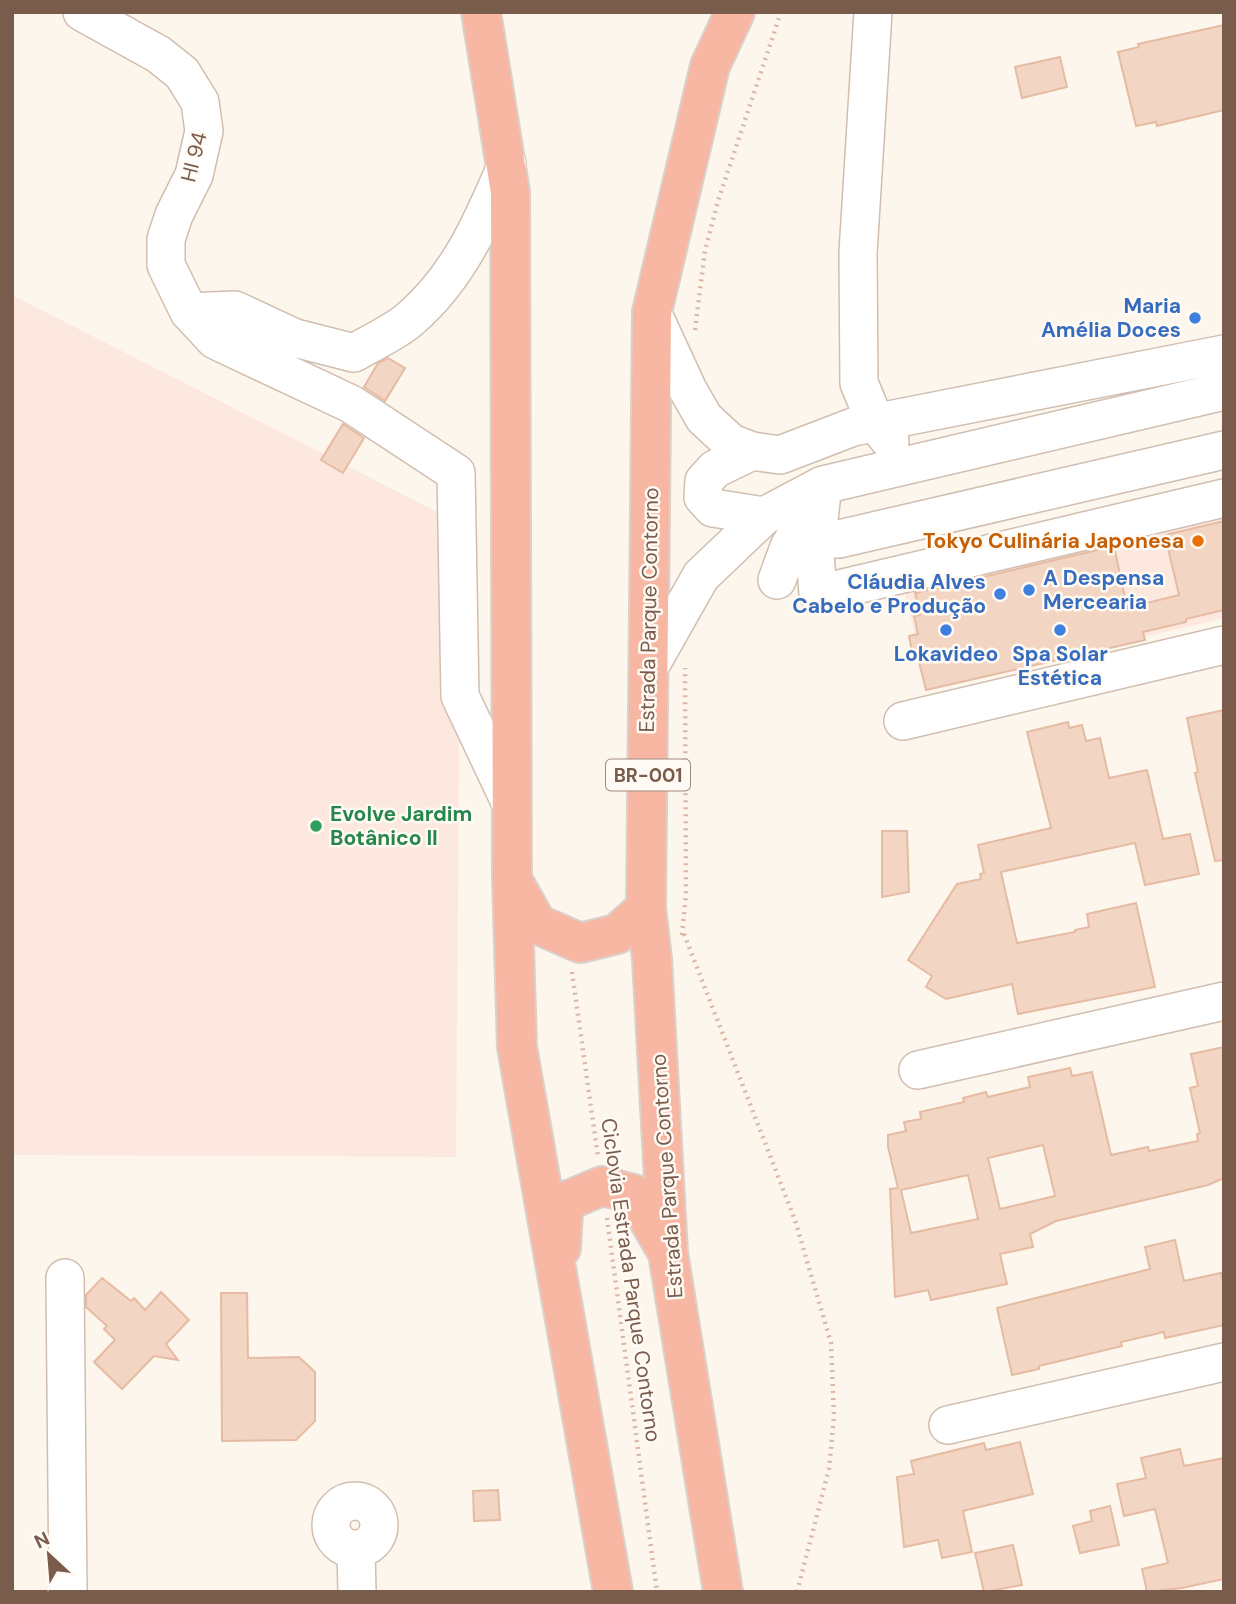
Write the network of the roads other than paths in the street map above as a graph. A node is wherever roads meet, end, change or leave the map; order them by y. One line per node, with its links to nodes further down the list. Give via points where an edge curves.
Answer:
1 (82, 12): 6 (street, HI 94, via 158,54 182,73 200,102 204,131 194,175 166,239 166,265)
2 (481, 12): 5 (highway)
3 (735, 12): 7 (highway, Estrada Parque Contorno / BR-001, via 710,66)
4 (873, 12): 10 (street, via 858,253 859,383)
5 (507, 164): 6 (street, via 480,229 440,291 408,321 354,353 295,338 235,310); 20 (highway)
6 (189, 312): 20 (street, HI 94, via 215,340 351,404 456,473 460,696)
7 (652, 312): 12 (street, via 704,418 731,443); 18 (highway, Estrada Parque Contorno / BR-001)
8 (1224, 354): 10 (street)
9 (1224, 391): 13 (street)
10 (876, 424): 12 (street, via 853,427 779,455); 13 (street, via 889,438 894,453)
11 (1224, 450): 15 (street, via 839,539)
12 (752, 451): 15 (street, via 715,469 704,481 703,497 713,508)
13 (892, 469): 15 (street, via 823,485)
14 (1224, 498): 15 (street, via 818,594)
15 (797, 528): 16 (street); 18 (street, via 701,576)
16 (777, 580)
17 (1224, 645): 19 (street)
18 (649, 668): 22 (highway, Estrada Parque Contorno / BR-001)
19 (903, 721)
20 (512, 806): 21 (highway)
21 (512, 878): 22 (highway, via 537,924 580,943 617,934); 27 (highway, via 517,1047)
22 (646, 908): 25 (highway, Estrada Parque Contorno / BR-001)
23 (1224, 1001): 24 (street)
24 (918, 1070)
25 (668, 1253): 27 (highway, via 634,1194 602,1186 565,1203); 34 (highway, Estrada Parque Contorno / BR-001)
26 (65, 1278): 31 (street)
27 (559, 1279): 33 (highway)
28 (1224, 1362): 29 (street)
29 (948, 1425)
30 (356, 1549): 32 (street)
31 (68, 1592)
32 (357, 1592)
33 (613, 1592)
34 (723, 1592)

